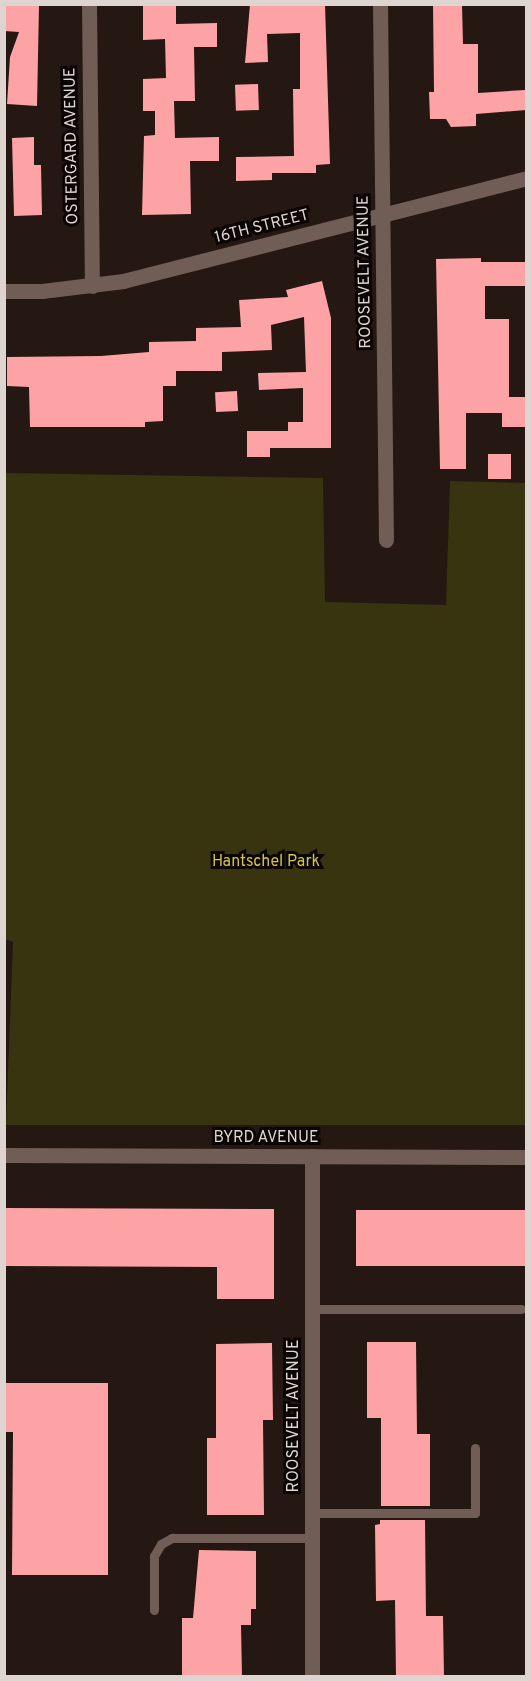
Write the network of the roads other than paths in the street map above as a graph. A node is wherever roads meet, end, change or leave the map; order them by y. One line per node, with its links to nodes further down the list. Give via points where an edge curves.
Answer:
1 (89, 4): 5 (street, OSTERGARD AVENUE)
2 (380, 4): 4 (street, ROOSEVELT AVENUE)
3 (526, 178): 4 (street, 16TH STREET)
4 (382, 214): 5 (street, 16TH STREET); 7 (street, ROOSEVELT AVENUE)
5 (92, 286): 6 (street, 16TH STREET)
6 (4, 291)
7 (386, 540)
8 (4, 1155): 9 (street, BYRD AVENUE)
9 (312, 1156): 10 (street, BYRD AVENUE); 11 (street, ROOSEVELT AVENUE)
10 (526, 1157)
11 (312, 1309): 12 (lane); 14 (street, ROOSEVELT AVENUE)
12 (521, 1309)
13 (475, 1448): 14 (lane, via 475,1513)
14 (312, 1513): 15 (street, ROOSEVELT AVENUE)
15 (312, 1538): 16 (lane, via 172,1538 161,1544 154,1556); 17 (street, ROOSEVELT AVENUE)
16 (154, 1610)
17 (312, 1677)

